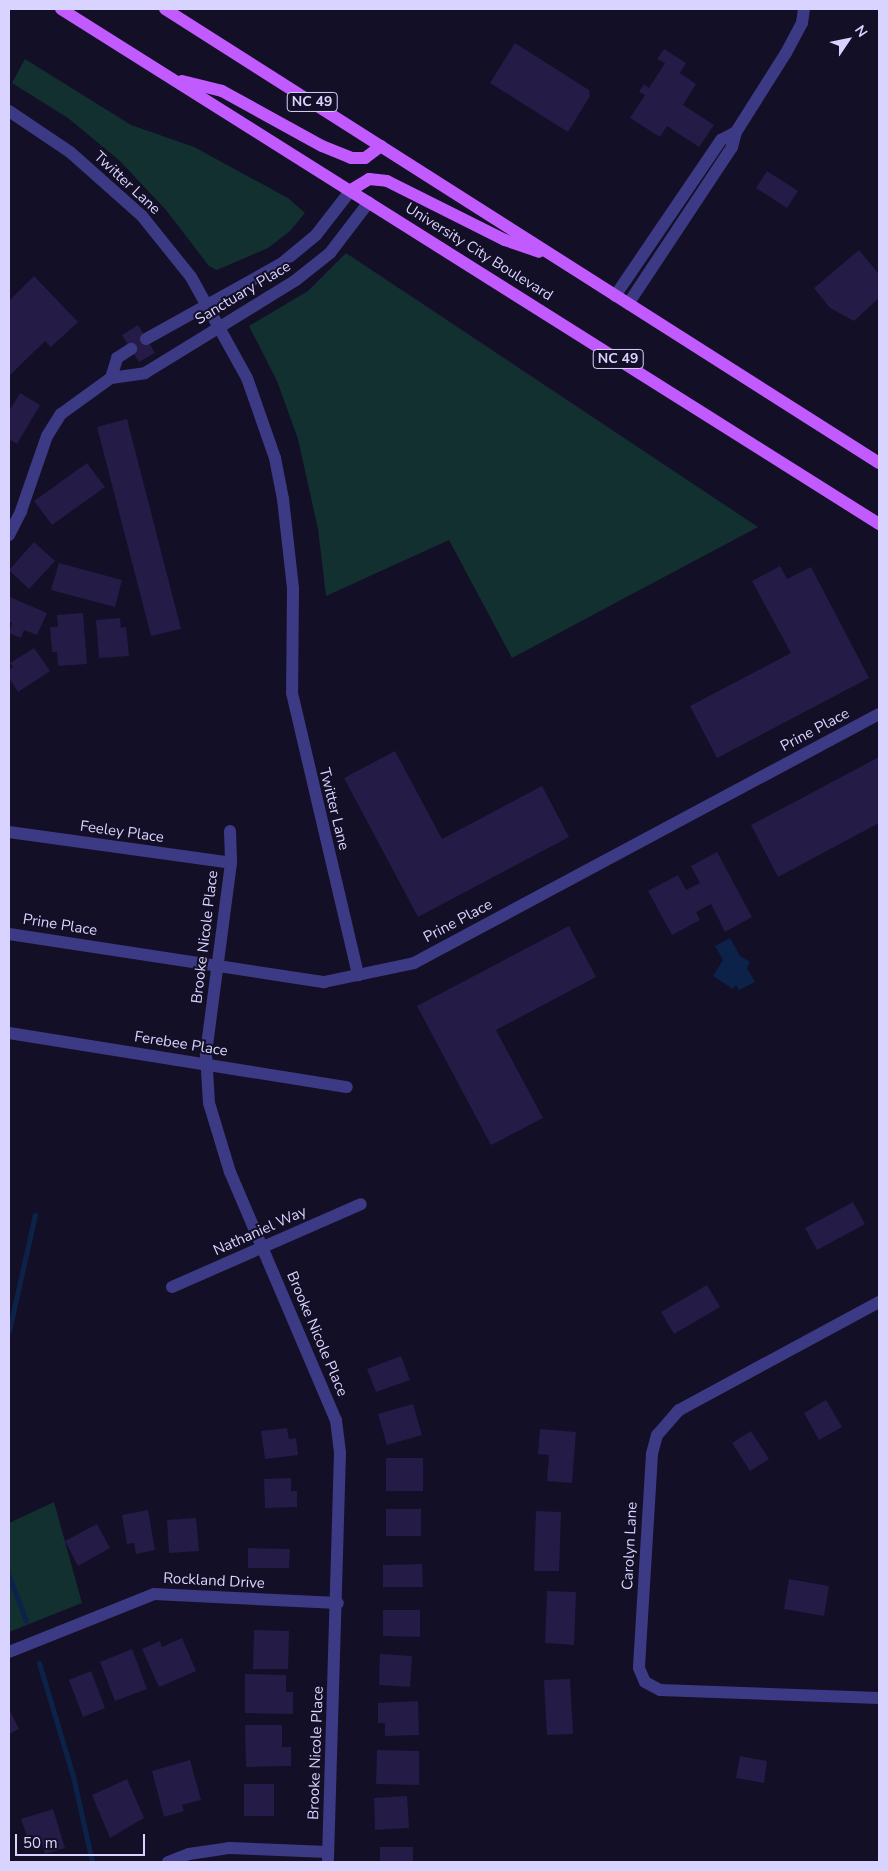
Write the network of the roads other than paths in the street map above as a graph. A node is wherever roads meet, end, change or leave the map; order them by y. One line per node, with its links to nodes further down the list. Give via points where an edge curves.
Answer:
1 (61, 9): 4 (main road, University City Boulevard / NC 49)
2 (165, 9): 7 (main road, NC 49)
3 (804, 9): 6 (street, via 802,23 790,46)
4 (172, 79): 7 (main road, via 222,91 322,146 351,158 366,158); 8 (main road, University City Boulevard / NC 49)
5 (9, 110): 13 (street, Twitter Lane, via 70,152 142,216 191,277)
6 (736, 132): 11 (street, via 721,140); 12 (street, via 732,147)
7 (381, 146): 10 (main road, NC 49)
8 (350, 190): 9 (main road, University City Boulevard / NC 49); 10 (main road, via 369,179 386,182 505,240); 13 (street, Sanctuary Place, via 302,249)
9 (369, 202): 14 (street, Sanctuary Place, via 319,263); 19 (main road, University City Boulevard / NC 49)
10 (564, 262): 11 (main road, NC 49)
11 (615, 296): 12 (main road, NC 49)
12 (628, 304): 18 (main road, NC 49)
13 (208, 305): 14 (street, Twitter Lane); 15 (street, Sanctuary Place)
14 (220, 325): 17 (street, Sanctuary Place, via 145,373); 27 (street, Twitter Lane, via 247,378 275,458 291,545 292,694 297,727)
15 (146, 338)
16 (131, 348): 17 (street, via 117,358)
17 (111, 378): 20 (street, Sanctuary Place, via 79,399 56,421 47,436)
18 (879, 464)
19 (879, 524)
20 (9, 536)
21 (879, 714): 27 (street, Prine Place, via 414,963)
22 (230, 831): 24 (street, Brooke Nicole Place)
23 (9, 832): 24 (street, Feeley Place)
24 (231, 863): 26 (street, Brooke Nicole Place)
25 (9, 934): 26 (street, Prine Place)
26 (218, 966): 27 (street, Prine Place, via 324,982); 29 (street, Brooke Nicole Place)
27 (358, 975)
28 (9, 1034): 29 (street, Ferebee Place)
29 (206, 1065): 30 (street, Ferebee Place); 32 (street, Brooke Nicole Place, via 209,1103 230,1172)
30 (347, 1087)
31 (361, 1204): 32 (street, Nathaniel Way)
32 (263, 1249): 33 (street, Nathaniel Way); 35 (street, Brooke Nicole Place, via 336,1420 340,1453)
33 (172, 1287)
34 (879, 1302): 37 (street, Carolyn Lane, via 679,1410 657,1435 652,1454 639,1668 645,1682 660,1690)
35 (338, 1603): 36 (street, Rockland Drive, via 154,1594); 38 (street, Brooke Nicole Place)
36 (9, 1652)
37 (879, 1698)
38 (328, 1857): 39 (street, via 230,1848 189,1854)
39 (168, 1862)

